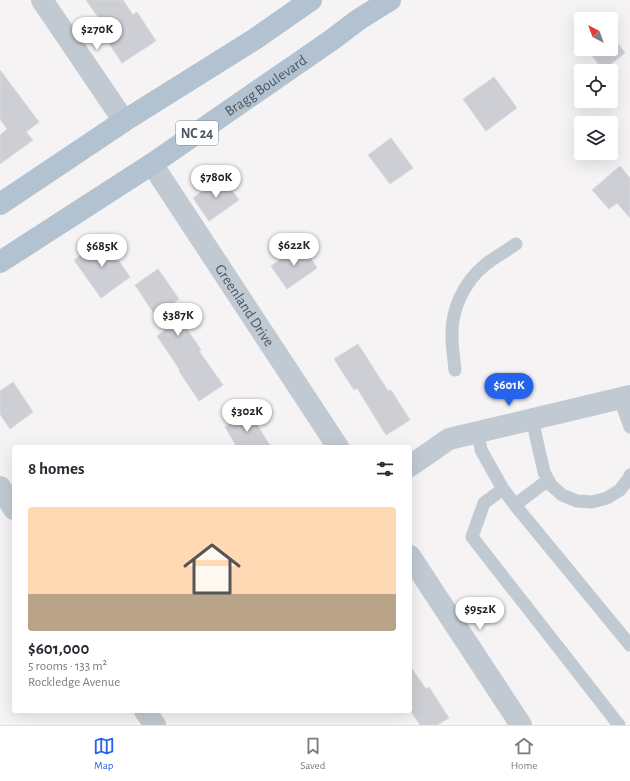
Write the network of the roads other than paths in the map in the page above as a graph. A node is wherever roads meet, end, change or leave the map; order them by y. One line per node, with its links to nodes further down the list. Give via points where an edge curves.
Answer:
1 (42, 0): 6 (street)
2 (311, 0): 6 (main road, via 255,39)
3 (378, 0): 5 (main road)
4 (390, 0): 5 (main road, Bragg Boulevard / NC 24)
5 (358, 20): 7 (main road, Bragg Boulevard / NC 24)
6 (124, 121): 8 (main road)
7 (152, 164): 10 (main road, Bragg Boulevard / NC 24); 16 (street, Greenland Drive)
8 (0, 204)
9 (516, 244): 11 (lane, via 486,264 472,277 461,294 454,315 452,336)
10 (0, 262)
11 (455, 370)
12 (625, 397): 13 (street); 14 (lane)
13 (532, 419): 15 (street); 19 (lane)
14 (630, 427)
15 (478, 432): 17 (street, via 449,439); 21 (lane, via 481,450)
16 (337, 445)
17 (412, 465)
18 (630, 475): 19 (lane, via 620,490 607,498 592,502 577,501 562,495)
19 (548, 480): 22 (lane)
20 (0, 487): 23 (street)
21 (503, 489): 22 (lane); 29 (lane, via 484,503 472,537)
22 (515, 505): 25 (lane)
23 (12, 506)
24 (412, 559): 28 (street)
25 (630, 645)
26 (146, 713): 27 (street)
27 (154, 725)
28 (521, 725)
29 (619, 725)

